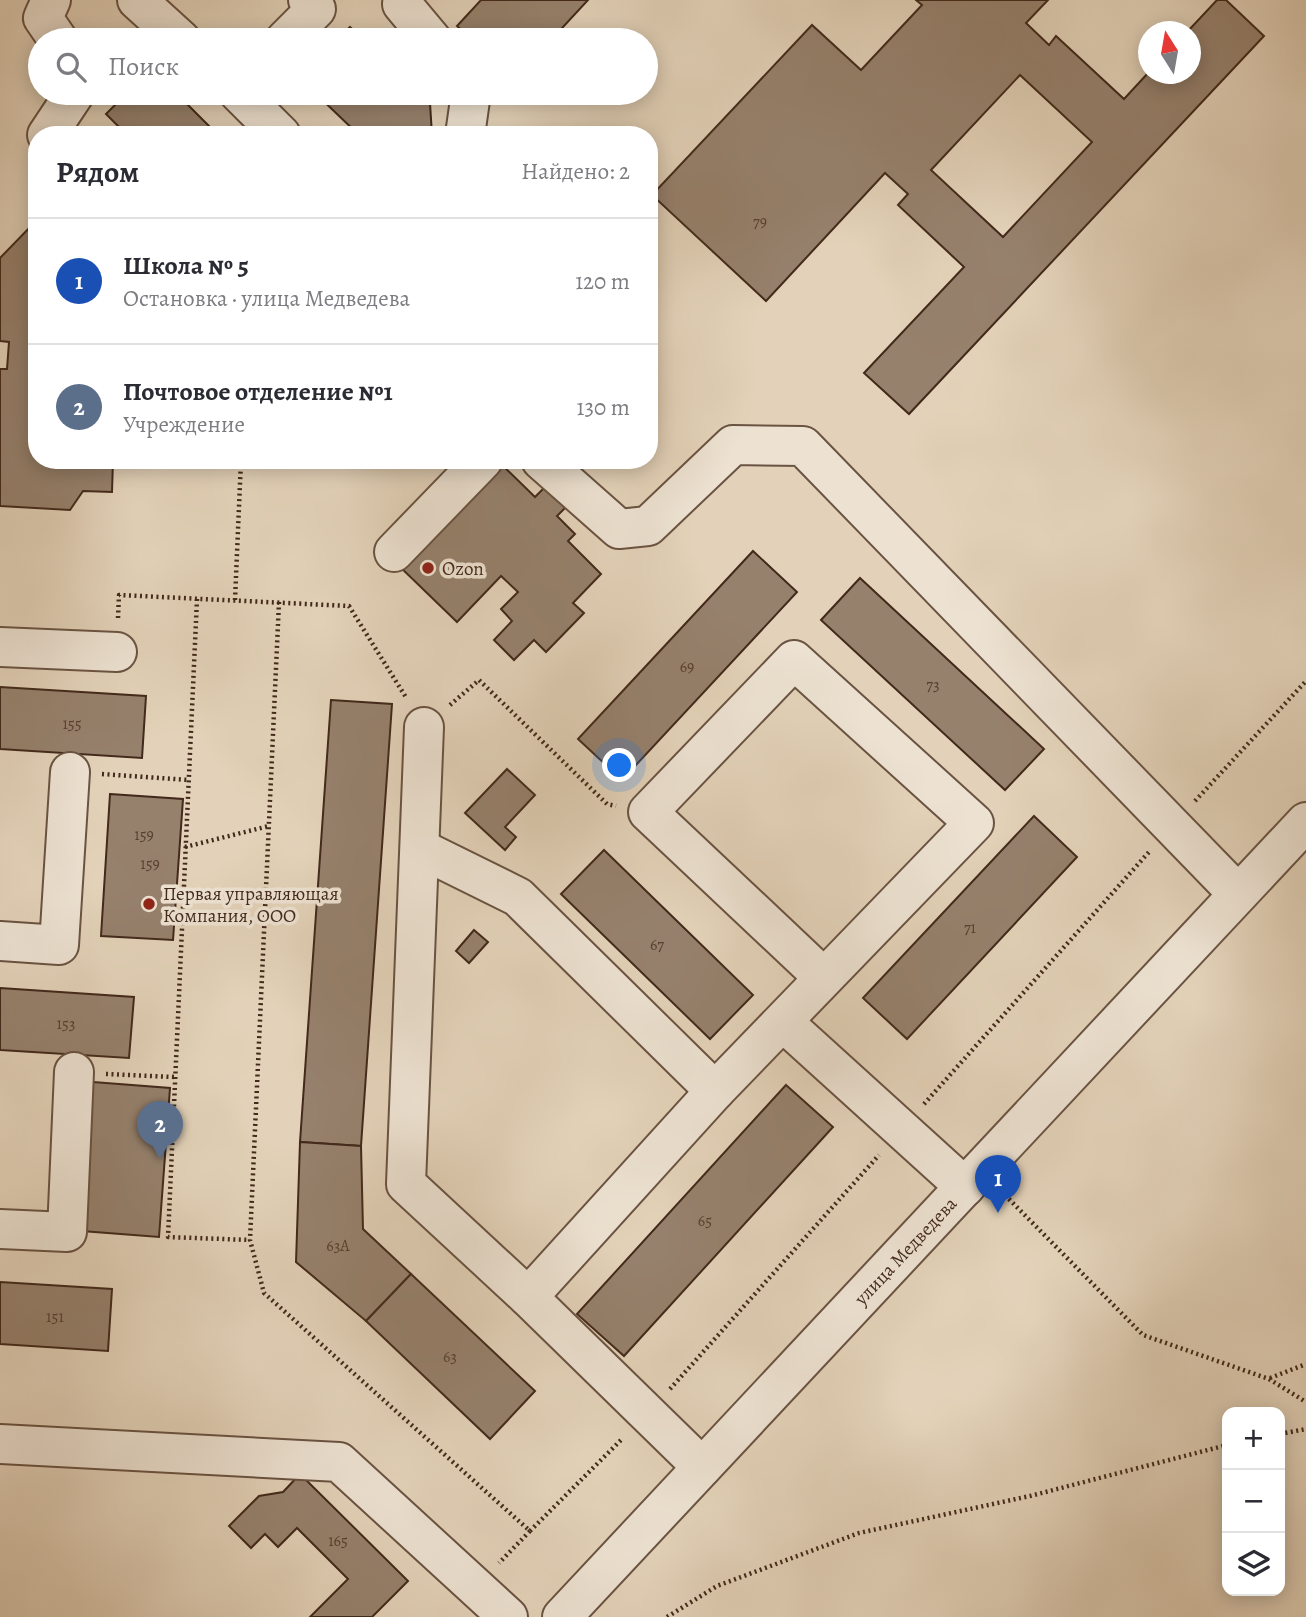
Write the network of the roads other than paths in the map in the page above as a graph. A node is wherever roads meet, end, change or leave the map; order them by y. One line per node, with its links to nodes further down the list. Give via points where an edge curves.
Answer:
1 (51, 0): 5 (street, via 43,18)
2 (137, 0): 6 (street)
3 (307, 0): 7 (street, via 316,9)
4 (402, 4): 8 (street)
5 (50, 28)
6 (168, 28)
7 (297, 28)
8 (422, 28)
9 (67, 105): 12 (street)
10 (251, 105): 13 (street)
11 (469, 105): 14 (street)
12 (53, 126)
13 (272, 126)
14 (466, 126)
15 (468, 469): 17 (street)
16 (551, 469): 24 (street, via 619,529 648,526 733,445 803,446)
17 (394, 552)
18 (0, 647): 19 (street)
19 (117, 652)
20 (424, 727): 23 (street)
21 (70, 772): 25 (street, via 59,945)
22 (1306, 822): 24 (street, улица Медведева)
23 (421, 849): 29 (street, via 517,897); 32 (street, via 406,1184)
24 (1238, 894): 30 (street, улица Медведева)
25 (0, 941)
26 (823, 977): 26 (street, via 974,823 794,660 648,812); 27 (street)
27 (783, 1022): 29 (street); 30 (street, via 902,1129)
28 (74, 1072): 31 (street, via 67,1232)
29 (715, 1091): 32 (street)
30 (982, 1188): 34 (street, улица Медведева)
31 (0, 1229)
32 (528, 1297): 34 (street)
33 (0, 1444): 35 (street, via 340,1462)
34 (702, 1467): 36 (street, улица Медведева)
35 (508, 1617)
36 (562, 1617)

